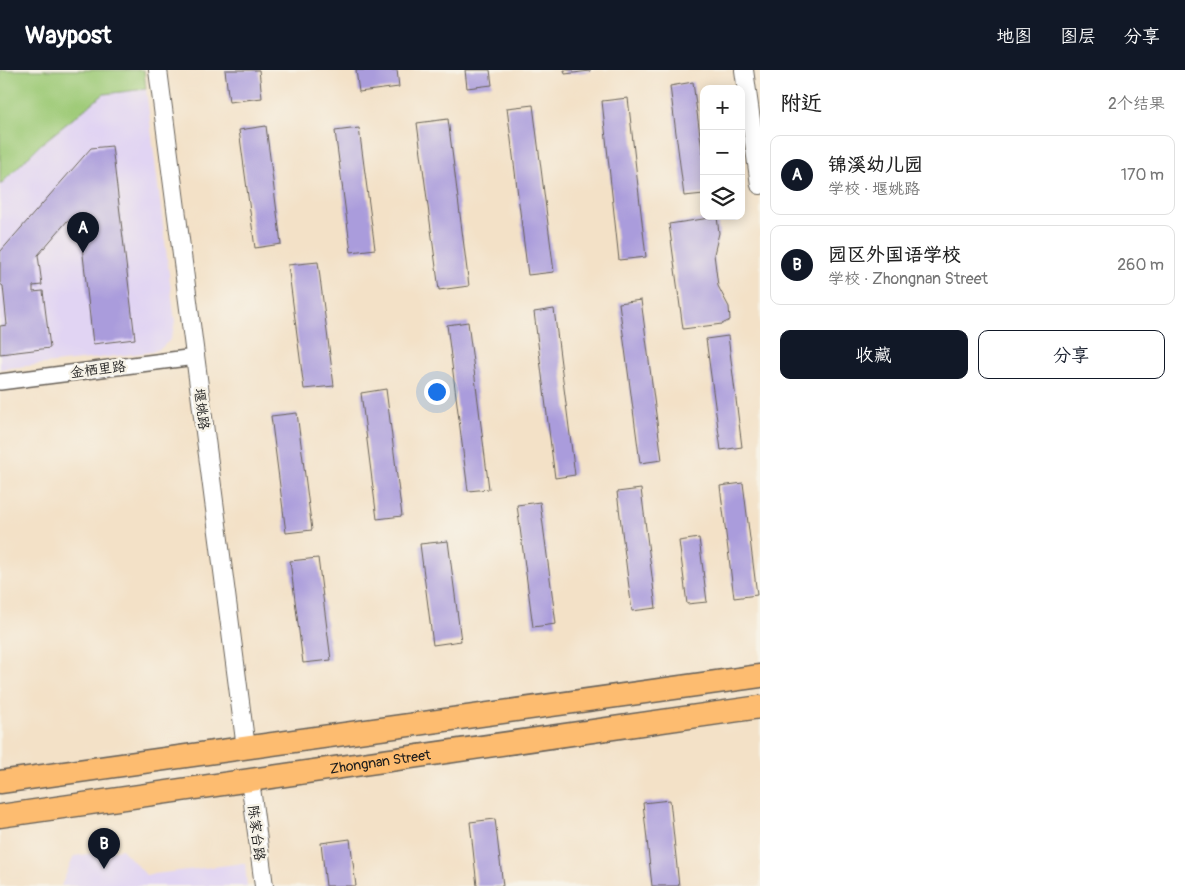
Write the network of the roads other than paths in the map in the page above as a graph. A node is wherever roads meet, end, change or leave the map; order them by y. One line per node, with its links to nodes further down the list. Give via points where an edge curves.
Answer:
1 (158, 70): 4 (street, 堰姚路)
2 (744, 70): 3 (street)
3 (760, 185)
4 (195, 357): 5 (street, 金栖里路); 8 (street, 堰姚路)
5 (0, 382)
6 (760, 676): 8 (main road)
7 (760, 707): 9 (main road, Zhongnan Street)
8 (246, 748): 10 (main road)
9 (250, 780): 11 (main road, Zhongnan Street); 12 (street, 陈家台路)
10 (0, 782)
11 (0, 816)
12 (264, 886)

